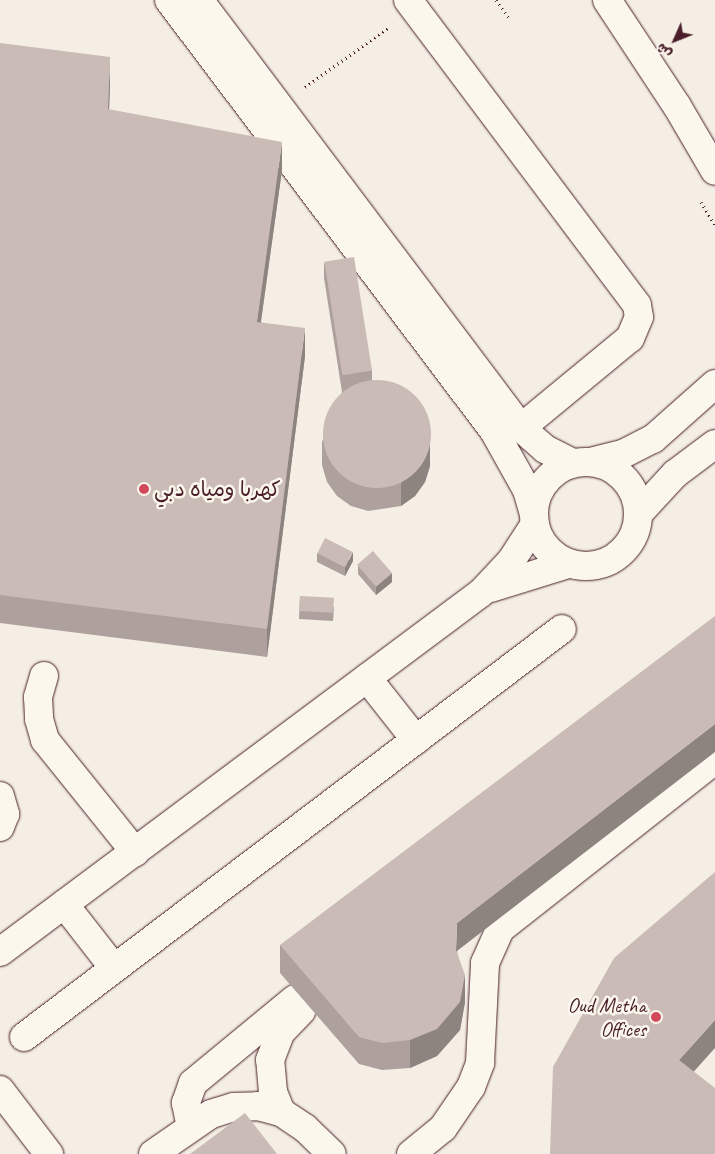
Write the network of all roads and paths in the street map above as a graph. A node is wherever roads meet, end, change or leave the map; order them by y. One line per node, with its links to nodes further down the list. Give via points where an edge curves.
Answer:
1 (169, 0): 14 (main road, via 494,431 527,490)
2 (198, 0): 7 (main road)
3 (496, 0): 6 (path)
4 (607, 0): 8 (main road, via 677,106)
5 (411, 4): 7 (path); 10 (main road, via 637,305 639,317 630,338)
6 (508, 17)
7 (279, 107): 10 (main road)
8 (715, 171)
9 (715, 384): 12 (main road, via 653,438 623,454)
10 (522, 428): 12 (main road, via 545,449)
11 (715, 444): 13 (main road, via 675,474)
12 (582, 463): 13 (main road, via 612,469 629,484); 14 (main road, via 558,470 544,482 537,497)
13 (639, 513): 15 (main road, via 629,545 617,557 602,565)
14 (534, 519): 15 (main road, via 541,540 552,554); 16 (main road, via 511,561)
15 (568, 564): 16 (main road, via 523,575)
16 (481, 593): 19 (main road)
17 (562, 629): 20 (main road)
18 (44, 676): 24 (main road, via 38,697 39,719 45,740)
19 (366, 678): 20 (main road); 24 (main road)
20 (416, 740): 27 (main road)
21 (715, 760): 32 (main road, via 500,929 485,963 480,1063 458,1109)
22 (0, 796): 23 (main road, via 5,814)
23 (0, 827)
24 (135, 852): 25 (main road)
25 (64, 904): 26 (main road); 27 (main road)
26 (0, 952)
27 (114, 968): 28 (main road)
28 (24, 1037)
29 (0, 1090): 33 (main road)
30 (281, 1112): 31 (main road, via 258,1106 234,1107 211,1114); 31 (main road, via 273,1092 270,1060 281,1032 299,1004 193,1083 186,1103); 35 (main road, via 306,1128)
31 (191, 1127): 34 (main road)
32 (421, 1151)
33 (49, 1154)
34 (154, 1154)
35 (332, 1154)

